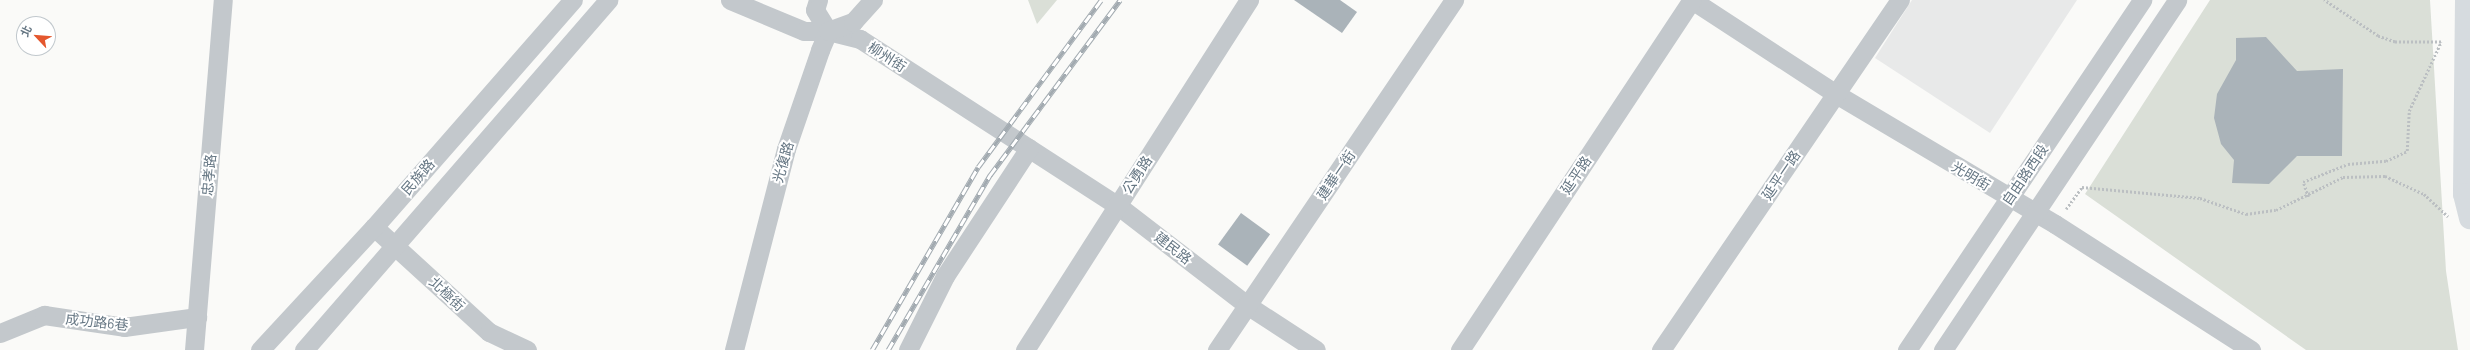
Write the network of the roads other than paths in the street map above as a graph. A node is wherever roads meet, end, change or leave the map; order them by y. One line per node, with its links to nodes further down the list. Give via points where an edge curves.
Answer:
1 (223, 0): 24 (street, 忠孝路)
2 (573, 0): 21 (street, 民族路)
3 (608, 0): 22 (street, 民族路)
4 (730, 0): 14 (street, 柳州街, via 804,31)
5 (818, 0): 14 (street, via 815,10)
6 (873, 0): 14 (street, via 853,22)
7 (1249, 0): 18 (street, 公勇路)
8 (1454, 0): 23 (street, 建華一街)
9 (1692, 0): 15 (street, 光明街); 36 (street, 延平路)
10 (1900, 0): 15 (street, 延平一路)
11 (2142, 0): 17 (street, 自由路西段)
12 (2177, 0): 19 (street, 自由路西段)
13 (2466, 0): 20 (main road, via 2464,194)
14 (828, 31): 16 (street, 柳州街, via 860,39); 31 (street, 光復路, via 786,148)
15 (1836, 94): 17 (street, 光明街); 37 (street, 延平一路)
16 (1029, 148): 18 (street, 建民路); 32 (street, via 945,276)
17 (2009, 199): 19 (street, 光明街); 38 (street, 自由路西段)
18 (1117, 205): 23 (street, 建民路); 33 (street, 公勇路)
19 (2035, 212): 26 (street, 光明街); 39 (street, 自由路西段)
20 (2460, 218)
21 (374, 227): 22 (street, 北極街); 28 (street, 民族路)
22 (396, 246): 29 (street, 民族路); 30 (street, 北極街, via 489,332)
23 (1247, 305): 34 (street, 建華一街); 35 (street, 建民路)
24 (197, 317): 25 (street, 成功路6巷, via 124,328 44,315); 27 (street, 忠孝路)
25 (0, 333)
26 (2240, 347)
27 (194, 350)
28 (260, 350)
29 (304, 350)
30 (527, 350)
31 (734, 350)
32 (908, 350)
33 (1025, 350)
34 (1217, 350)
35 (1316, 350)
36 (1460, 350)
37 (1661, 350)
38 (1907, 350)
39 (1943, 350)

